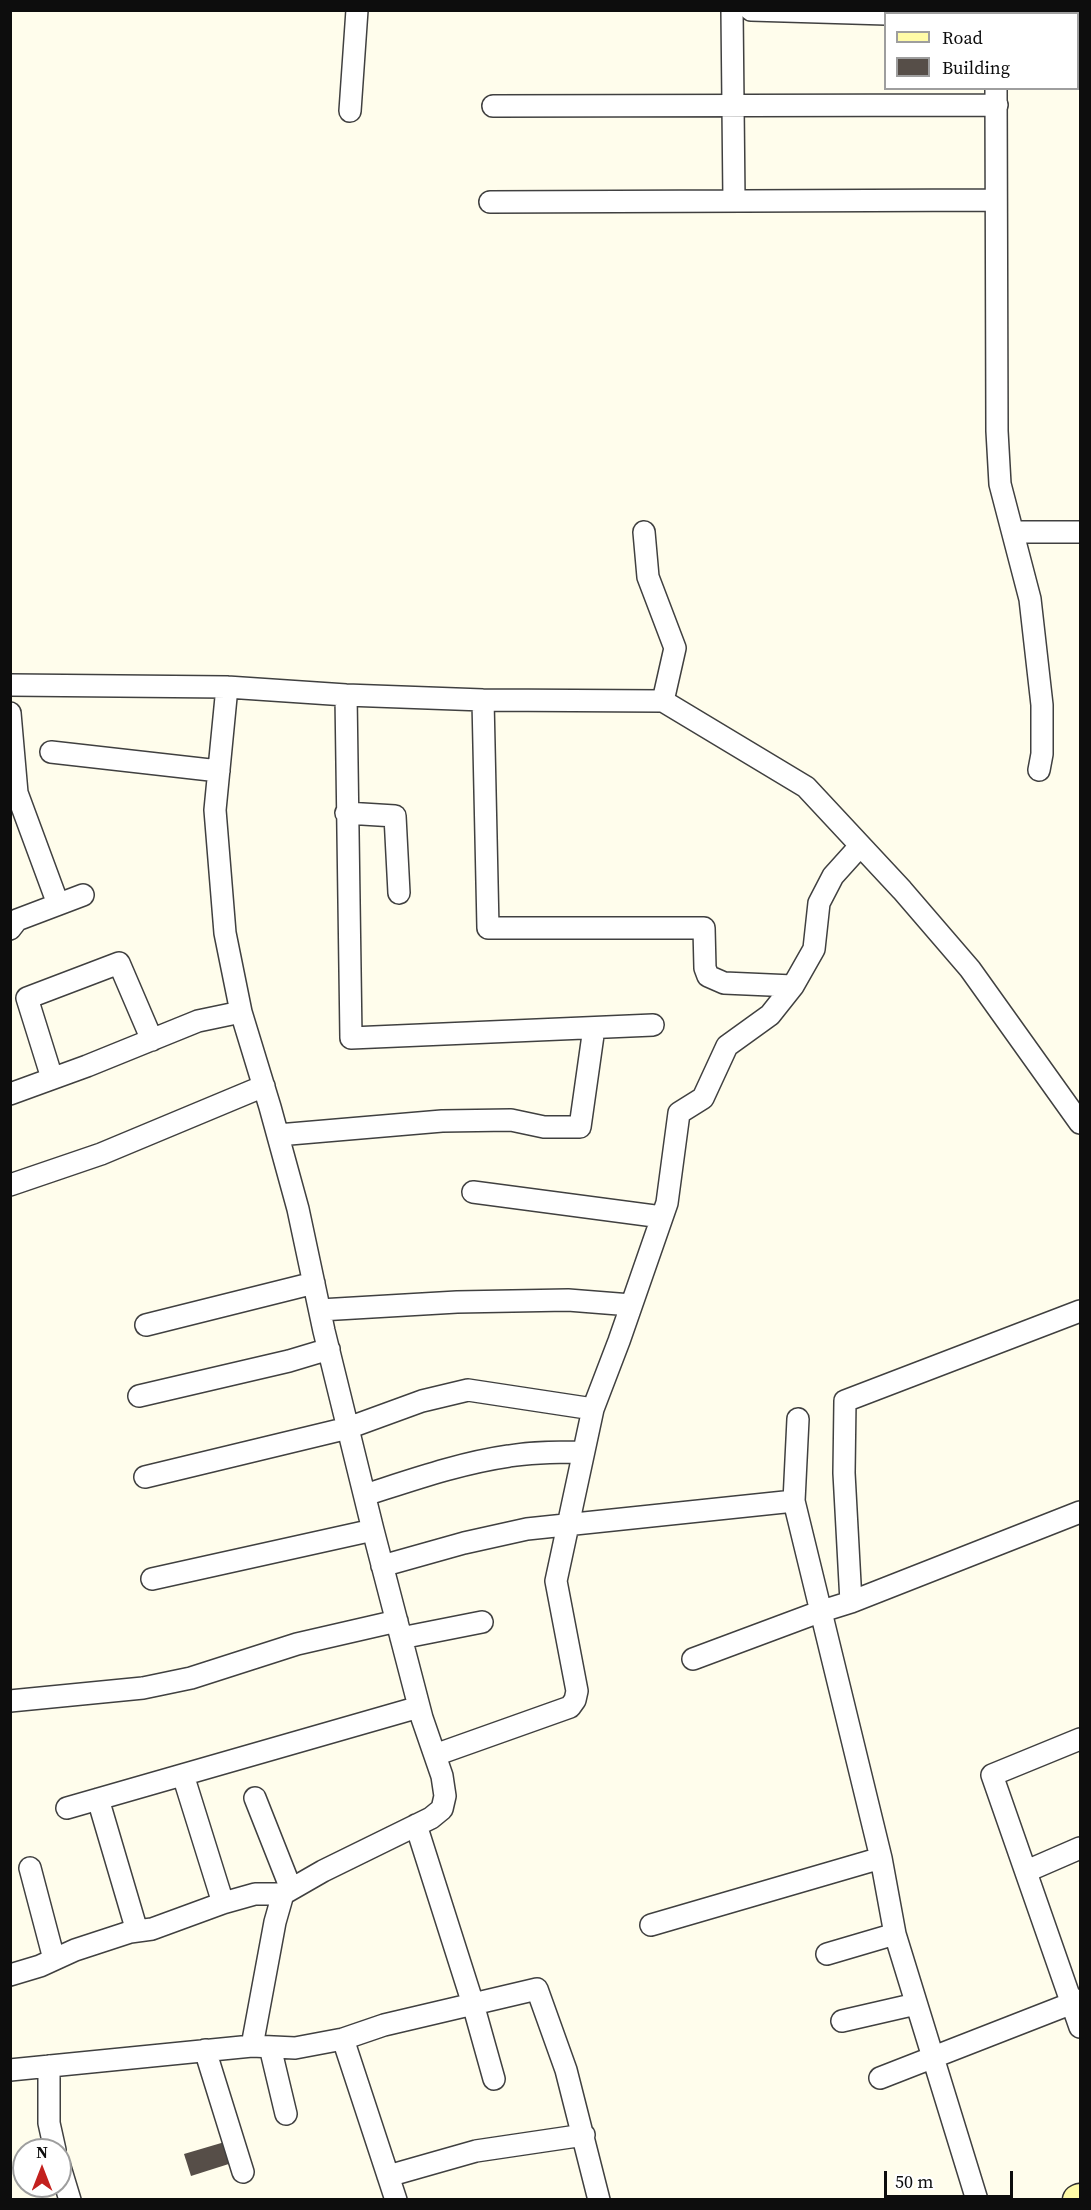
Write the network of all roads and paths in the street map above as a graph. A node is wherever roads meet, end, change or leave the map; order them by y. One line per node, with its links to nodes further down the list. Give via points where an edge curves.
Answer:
1 (357, 10): 8 (street)
2 (732, 10): 6 (street)
3 (751, 10): 4 (street)
4 (884, 14)
5 (997, 97): 6 (street); 9 (street)
6 (733, 105): 7 (street); 10 (street)
7 (493, 106)
8 (350, 111)
9 (996, 200): 10 (street); 13 (street, via 997,431 1000,484)
10 (734, 201): 11 (street)
11 (490, 202)
12 (644, 532): 19 (street, via 648,577 675,648)
13 (1013, 532): 14 (street); 22 (street, via 1030,599 1042,705)
14 (1080, 532)
15 (10, 685): 16 (street)
16 (227, 687): 17 (street); 23 (street)
17 (346, 695): 18 (street); 24 (street)
18 (483, 700): 19 (street); 30 (street, via 488,928 704,928 708,976 724,983)
19 (663, 701): 25 (street, via 806,787)
20 (10, 712): 28 (street, via 17,793)
21 (51, 752): 23 (street)
22 (1039, 770)
23 (219, 771): 31 (street, via 215,810 225,933)
24 (346, 813): 26 (street, via 395,816); 33 (street, via 351,1038)
25 (860, 846): 30 (street, via 833,876 819,903 814,949); 38 (street, via 970,969)
26 (399, 893)
27 (83, 895): 28 (street)
28 (58, 904): 29 (street, via 17,920)
29 (10, 929)
30 (793, 986): 42 (street, via 770,1015 727,1046 703,1098 679,1113)
31 (241, 1012): 34 (street, via 198,1021); 36 (street)
32 (653, 1025): 33 (street)
33 (594, 1028): 39 (street, via 580,1127 544,1127 511,1120 442,1121)
34 (152, 1040): 35 (street); 35 (street, via 119,963 27,998)
35 (52, 1078): 37 (street)
36 (264, 1086): 39 (street); 40 (street, via 101,1154)
37 (10, 1094)
38 (1080, 1123)
39 (278, 1135): 43 (street)
40 (10, 1185)
41 (473, 1192): 42 (street)
42 (662, 1217): 44 (street)
43 (314, 1283): 45 (street); 47 (street)
44 (631, 1305): 45 (street, via 568,1300); 50 (street)
45 (320, 1310): 48 (street)
46 (1080, 1311): 62 (street, via 845,1401 844,1473)
47 (147, 1325)
48 (329, 1349): 49 (street); 52 (street)
49 (139, 1396)
50 (593, 1409): 52 (street, via 468,1390 422,1401); 53 (street)
51 (798, 1419): 56 (street)
52 (348, 1428): 54 (street); 55 (street)
53 (583, 1452): 55 (street, via 507,1456); 58 (street)
54 (145, 1477)
55 (364, 1495): 59 (street)
56 (794, 1501): 58 (street); 63 (street)
57 (1080, 1512): 62 (street)
58 (569, 1524): 60 (street, via 506,1533); 70 (street, via 556,1581 577,1691 575,1700 570,1707)
59 (373, 1530): 60 (street); 61 (street)
60 (382, 1566): 65 (street)
61 (152, 1578)
62 (851, 1602): 63 (street)
63 (819, 1612): 66 (street); 77 (street)
64 (482, 1622): 65 (street)
65 (399, 1630): 67 (street, via 297,1644 191,1678 143,1688); 68 (street)
66 (693, 1659)
67 (10, 1701)
68 (419, 1707): 70 (street); 71 (street)
69 (1080, 1739): 79 (street, via 992,1775)
70 (435, 1755): 75 (street, via 446,1796 442,1809)
71 (183, 1775): 73 (street); 81 (street)
72 (255, 1798): 80 (street)
73 (98, 1799): 74 (street); 83 (street)
74 (67, 1808)
75 (416, 1825): 80 (street); 89 (street)
76 (1080, 1848): 79 (street)
77 (881, 1858): 82 (street); 84 (street)
78 (30, 1868): 86 (street)
79 (1027, 1871): 88 (street)
80 (287, 1892): 81 (street, via 255,1894); 94 (street, via 275,1922)
81 (223, 1903): 83 (street)
82 (651, 1925)
83 (137, 1931): 86 (street)
84 (895, 1934): 85 (street); 90 (street)
85 (826, 1954)
86 (54, 1959): 87 (street)
87 (10, 1975)
88 (1076, 2002): 92 (street); 96 (street)
89 (473, 2004): 93 (street); 100 (street); 102 (street, via 537,1989)
90 (916, 2004): 91 (street); 96 (street)
91 (842, 2021)
92 (1080, 2027)
93 (343, 2039): 94 (street, via 295,2048); 105 (street)
94 (261, 2046): 95 (street); 101 (street)
95 (205, 2050): 97 (street); 104 (street)
96 (933, 2058): 99 (street); 108 (street)
97 (49, 2066): 98 (street); 103 (street)
98 (10, 2070)
99 (880, 2078)
100 (494, 2079)
101 (286, 2114)
102 (584, 2135): 105 (street, via 476,2151); 107 (street)
103 (52, 2138)
104 (243, 2172)
105 (388, 2176): 106 (street)
106 (396, 2199)
107 (599, 2199)
108 (977, 2199)

